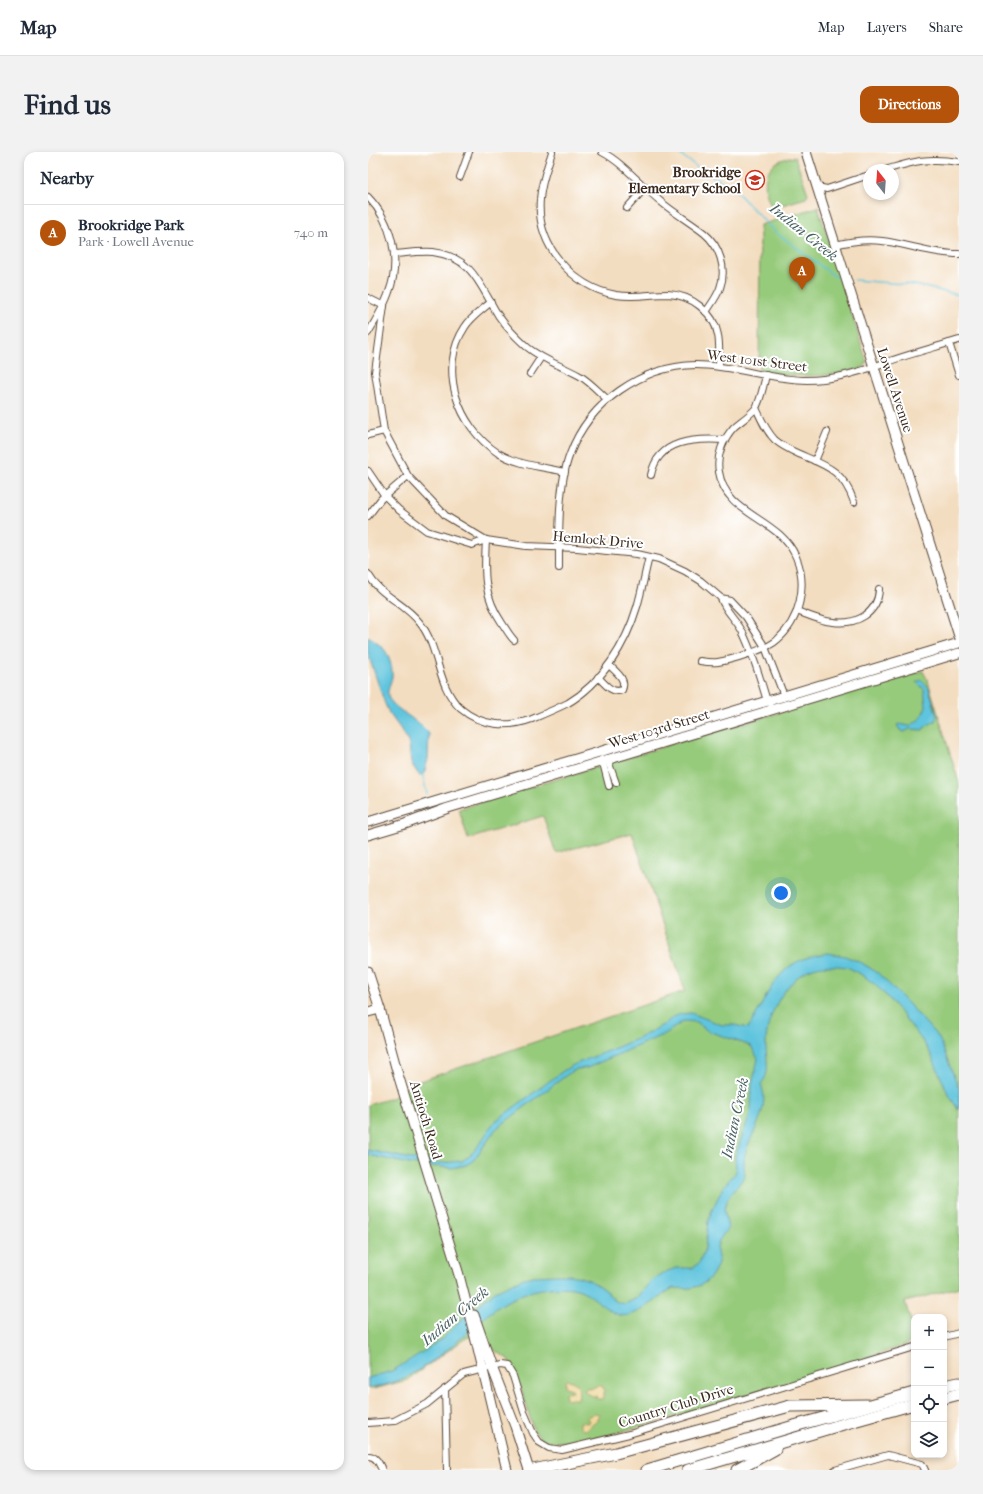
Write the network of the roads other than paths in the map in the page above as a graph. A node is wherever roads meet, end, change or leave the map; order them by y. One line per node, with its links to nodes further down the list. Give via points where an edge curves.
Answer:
1 (469, 152): 7 (street)
2 (552, 152): 19 (street, via 541,190 540,212 548,244 562,264 582,282 606,292 630,297 676,295 694,301)
3 (602, 152): 10 (street)
4 (806, 152): 9 (main road, Lowell Avenue)
5 (959, 162): 6 (street, via 925,160)
6 (899, 167)
7 (460, 176)
8 (863, 177): 9 (street, via 827,189)
9 (817, 187): 13 (main road, Lowell Avenue)
10 (645, 188): 12 (street); 19 (street, via 665,206 706,234 714,243 723,268 718,294)
11 (368, 197): 14 (street, Hemlock Drive, via 384,220)
12 (627, 208)
13 (835, 245): 15 (street, via 857,240 882,240 934,252); 25 (main road, Lowell Avenue)
14 (394, 254): 17 (street, via 433,252 452,257 474,274); 18 (street, Hemlock Drive, via 391,286)
15 (959, 254)
16 (368, 298): 18 (street)
17 (491, 302): 23 (street, via 512,332); 38 (street, via 470,320 457,343 453,379 462,412 477,435 499,453 522,463)
18 (384, 306): 20 (street, Hemlock Drive); 26 (street, Hemlock Drive)
19 (706, 312): 24 (street, via 718,331)
20 (368, 333)
21 (959, 340): 22 (street, West 101st Street)
22 (949, 343): 25 (street, West 101st Street); 29 (street)
23 (541, 357): 27 (street); 30 (street, via 581,377)
24 (719, 366): 28 (street, West 101st Street); 30 (street, West 101st Street, via 682,366 658,372 623,387)
25 (873, 367): 28 (street, West 101st Street, via 830,379 789,379); 52 (main road, Lowell Avenue)
26 (371, 371): 32 (street, Hemlock Drive)
27 (530, 374)
28 (766, 375): 31 (street)
29 (959, 375)
30 (608, 400): 38 (street, West 101st Street, via 594,412 578,436)
31 (756, 408): 35 (street); 36 (street, via 775,440)
32 (384, 431): 34 (street); 40 (street, Hemlock Drive)
33 (827, 432): 36 (street)
34 (368, 435)
35 (725, 440): 39 (street, via 694,439 675,445 660,456 652,468); 51 (street, via 718,463 726,491 737,504 779,533 796,557 802,581)
36 (814, 461): 42 (street, via 838,474)
37 (368, 471): 41 (street, Hemlock Drive)
38 (565, 472): 45 (street, West 101st Street)
39 (651, 475)
40 (408, 476): 41 (street); 44 (street, Hemlock Drive, via 446,516)
41 (385, 496): 43 (street); 44 (street, Hemlock Drive, via 427,531 472,545)
42 (854, 502)
43 (368, 516)
44 (486, 540): 45 (street, Hemlock Drive); 53 (street, via 484,573 488,594 494,612)
45 (559, 548): 46 (street, Hemlock Drive, via 624,552); 47 (street, West 101st Street)
46 (648, 557): 50 (street, Hemlock Drive, via 685,571 702,581); 59 (street, via 630,626)
47 (559, 568)
48 (368, 574): 60 (street, via 380,590 402,605 420,623 434,648 446,687 457,705 478,720 509,725 528,720 569,702)
49 (879, 589): 51 (street, via 874,609 852,621 832,622)
50 (721, 598): 55 (street, Hemlock Drive, via 730,600 737,607); 56 (street, Hemlock Drive, via 741,629)
51 (797, 610): 55 (street, via 785,632)
52 (959, 636)
53 (514, 640)
54 (959, 643): 61 (main road, West 103rd Street)
55 (765, 647): 56 (street); 61 (street, Hemlock Drive)
56 (752, 653): 58 (street, via 719,662); 62 (street, Hemlock Drive)
57 (959, 653): 63 (main road, West 103rd Street)
58 (700, 661)
59 (609, 665): 60 (street); 60 (street, via 623,680 622,690 612,691)
60 (598, 678)
61 (784, 696): 62 (main road, West 103rd Street); 63 (street)
62 (767, 701): 63 (street); 64 (main road, West 103rd Street)
63 (778, 707): 65 (main road, West 103rd Street)
64 (602, 752): 65 (street); 68 (main road, West 103rd Street)
65 (605, 760): 66 (street); 67 (street); 69 (main road, West 103rd Street)
66 (616, 783)
67 (609, 786)
68 (368, 822)
69 (368, 835)
70 (368, 972): 71 (main road, Antioch Road)
71 (380, 1009): 72 (main road); 76 (main road, Antioch Road)
72 (368, 1012)
73 (959, 1333): 74 (street)
74 (947, 1336)
75 (911, 1348): 76 (street, Country Club Drive, via 629,1434 562,1450 549,1448 539,1442 533,1434 513,1376 507,1366)
76 (487, 1368): 79 (street, via 464,1374); 90 (main road, Antioch Road); 91 (main road, Antioch Road, via 515,1426)
77 (959, 1383): 78 (highway)
78 (947, 1385)
79 (445, 1389): 85 (street, via 427,1404 394,1421); 89 (street)
80 (911, 1394): 83 (highway)
81 (959, 1394): 82 (highway)
82 (947, 1397)
83 (866, 1405): 92 (highway, via 790,1406 616,1453); 93 (highway)
84 (911, 1405): 86 (highway)
85 (368, 1423)
86 (793, 1438): 94 (highway); 95 (highway)
87 (368, 1456): 88 (street, via 377,1460)
88 (382, 1470)
89 (447, 1470)
90 (507, 1470)
91 (529, 1470)
92 (533, 1470)
93 (647, 1470)
94 (688, 1470)
95 (737, 1470)
96 (835, 1470): 97 (street, via 891,1455 922,1464)
97 (925, 1470)

